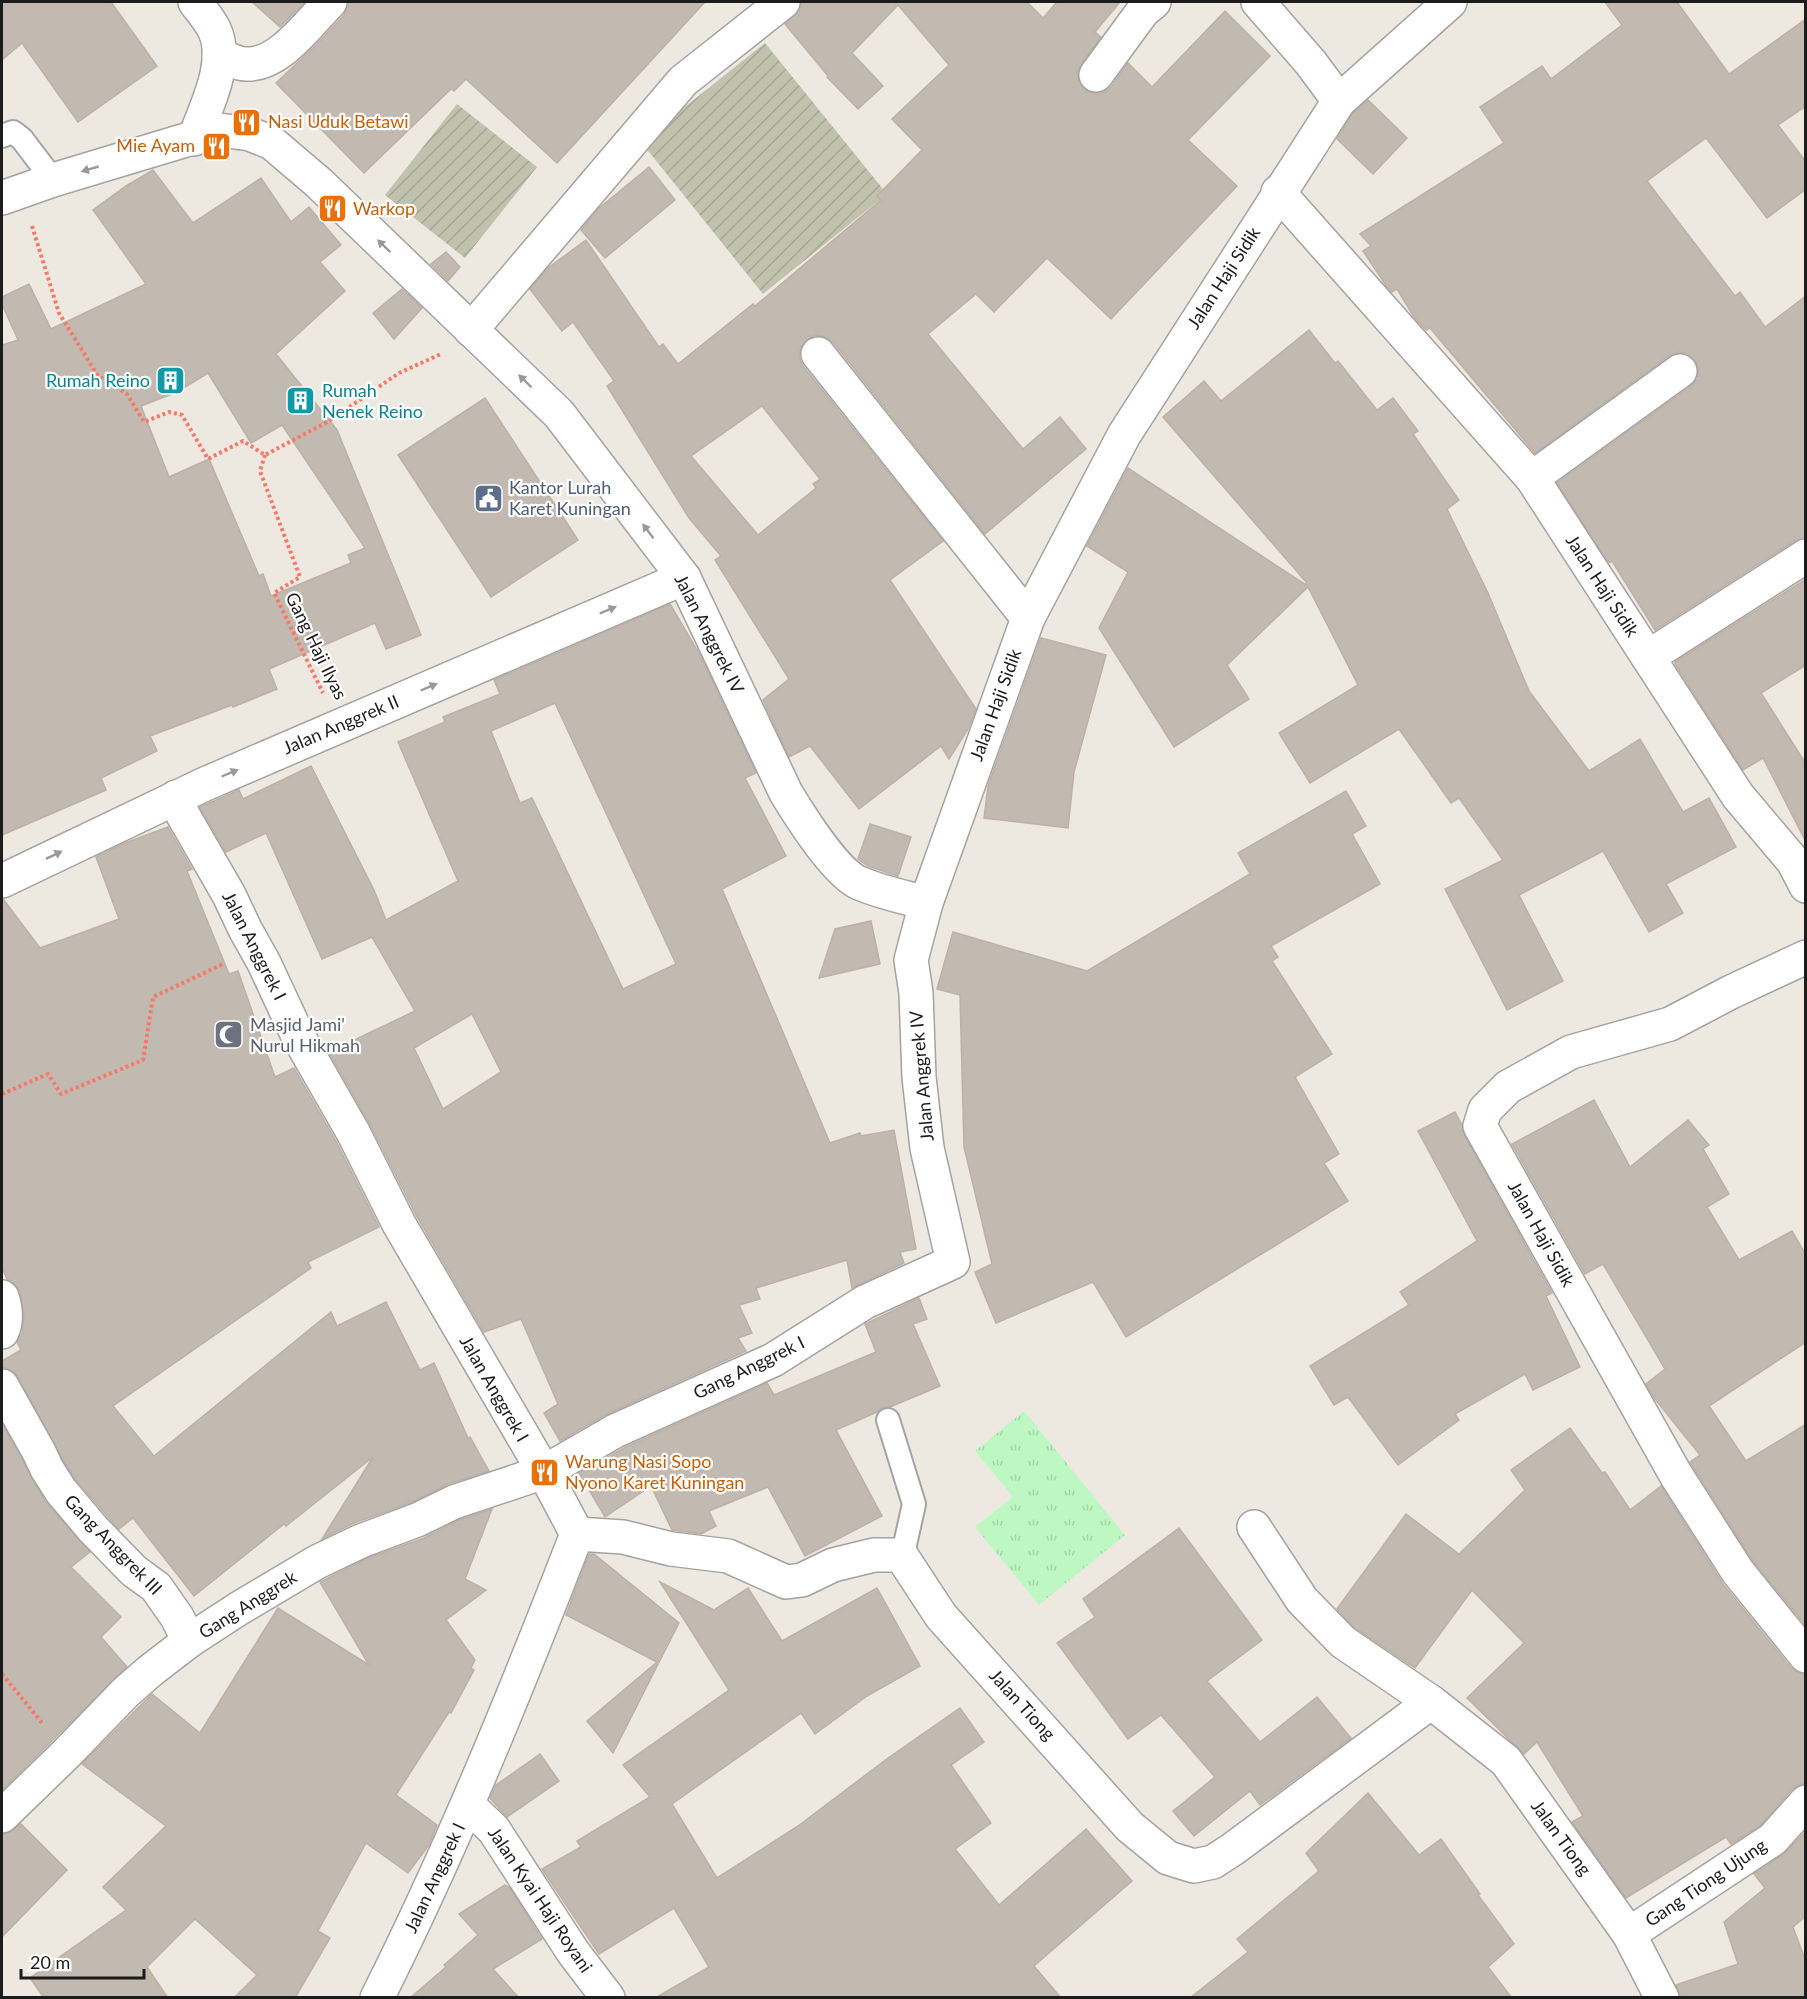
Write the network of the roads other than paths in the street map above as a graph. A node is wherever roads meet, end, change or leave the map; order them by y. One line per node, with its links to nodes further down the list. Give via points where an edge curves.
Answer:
1 (195, 2): 7 (street, via 215,31)
2 (330, 2): 7 (street, via 271,59 245,64)
3 (783, 2): 15 (street, via 683,81)
4 (1154, 2): 8 (street, via 1143,11)
5 (1258, 2): 9 (street)
6 (1450, 2): 9 (street)
7 (219, 55): 11 (street, via 216,81)
8 (1096, 75)
9 (1339, 100): 13 (street)
10 (2, 136): 12 (lane, via 13,132 22,139)
11 (194, 139): 12 (street, Jalan Anggrek IV, one-way to 12); 15 (street, Jalan Anggrek IV, one-way to 11, via 319,183 272,143 250,134 219,130)
12 (53, 180): 14 (street, Jalan Anggrek IV)
13 (1278, 192): 18 (street, Jalan Haji Sidik); 21 (street, Jalan Haji Sidik, via 1124,435)
14 (2, 198)
15 (471, 330): 20 (street, Jalan Anggrek IV, one-way to 15, via 559,414)
16 (818, 354): 21 (street)
17 (1680, 371): 18 (street)
18 (1532, 478): 22 (street, Jalan Haji Sidik)
19 (1806, 556): 22 (street, Jalan Haji Sidik)
20 (684, 578): 23 (street, Jalan Anggrek II, one-way to 20); 26 (street, Jalan Anggrek IV, via 786,793 805,824 834,861 857,882)
21 (1028, 618): 26 (street, Jalan Haji Sidik)
22 (1648, 657): 25 (street, Jalan Haji Sidik, via 1738,796 1793,861)
23 (176, 796): 24 (street, Jalan Anggrek II, one-way to 23); 33 (street, Jalan Anggrek I, via 399,1224)
24 (2, 881)
25 (1806, 886)
26 (926, 903): 28 (street, Jalan Anggrek IV, via 910,960 916,993 927,1148)
27 (1806, 957): 38 (street, Jalan Haji Sidik, via 1670,1024 1571,1052 1508,1087 1485,1110 1480,1126 1676,1474 1738,1572)
28 (953, 1262): 33 (street, Gang Anggrek I, via 865,1302 773,1360 615,1431)
29 (2, 1298): 30 (street, via 6,1309)
30 (2, 1332)
31 (2, 1386): 37 (street, Gang Anggrek III, via 61,1491 93,1529 156,1587)
32 (888, 1420): 36 (lane, via 914,1504)
33 (544, 1472): 35 (street, Jalan Anggrek I); 37 (street, Gang Anggrek, via 454,1502 361,1541 317,1562)
34 (1254, 1527): 39 (street, Jalan Tiong, via 1302,1600 1343,1642)
35 (577, 1534): 36 (street, via 623,1537 671,1549 728,1556 786,1582 874,1555); 41 (street, Jalan Anggrek I)
36 (901, 1555): 39 (street, Jalan Tiong, via 941,1616 1130,1827 1167,1858 1194,1866 1214,1862 1233,1849)
37 (189, 1641): 42 (street, Gang Anggrek, via 126,1692)
38 (1806, 1656)
39 (1431, 1702): 43 (street, Jalan Tiong, via 1506,1761)
40 (1806, 1802): 43 (street, Gang Tiong Ujung, via 1773,1839)
41 (468, 1805): 44 (street, Jalan Anggrek I); 45 (street, Jalan Kyai Haji Royani, via 494,1830 573,1952)
42 (2, 1815)
43 (1629, 1934): 46 (street, Jalan Tiong)
44 (377, 1998)
45 (609, 1998)
46 (1662, 1998)

